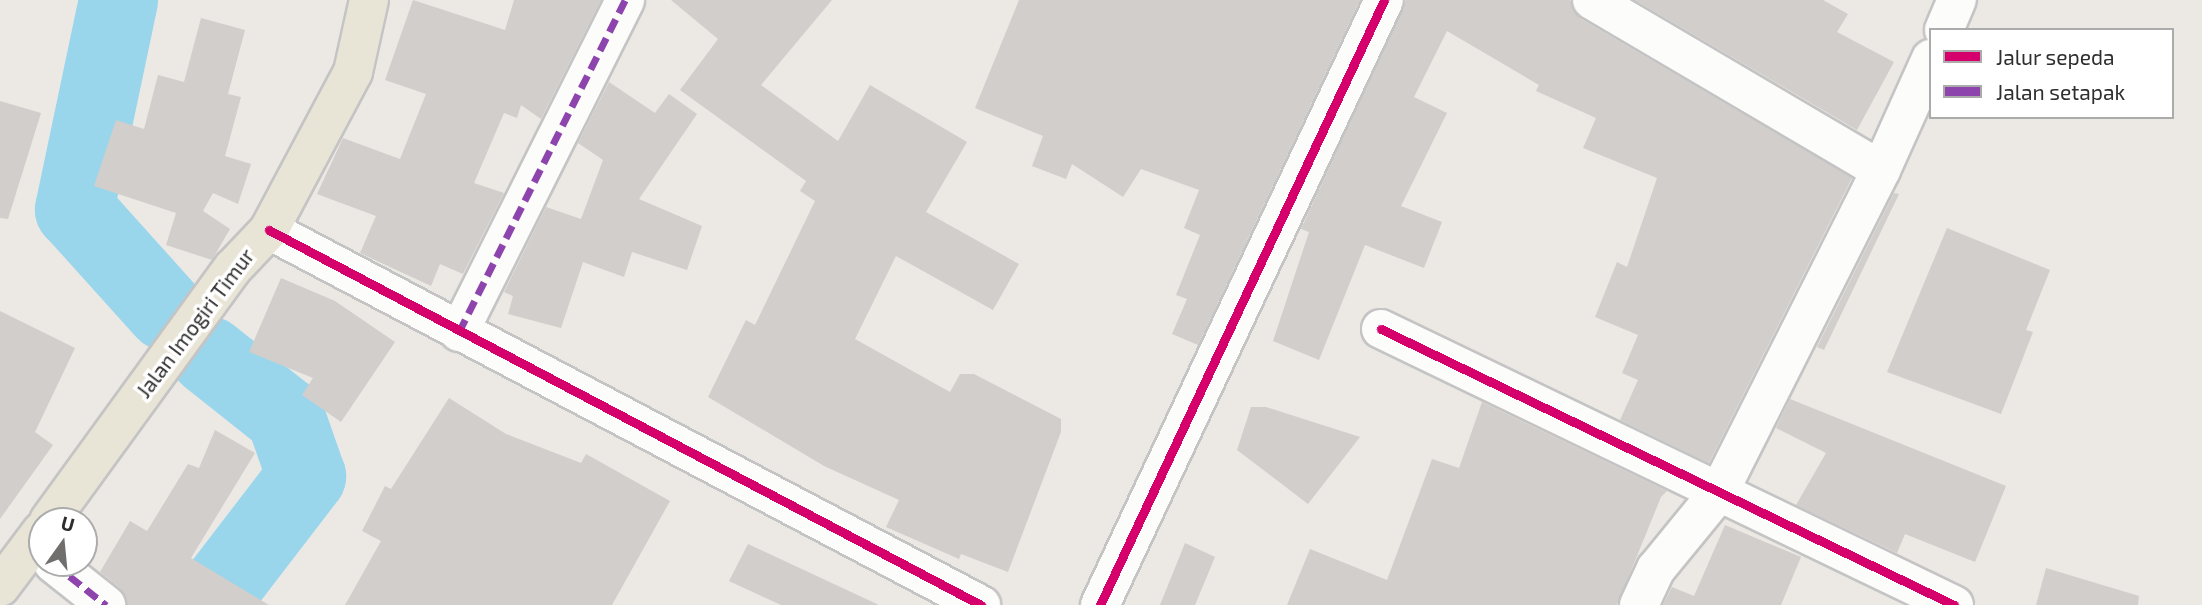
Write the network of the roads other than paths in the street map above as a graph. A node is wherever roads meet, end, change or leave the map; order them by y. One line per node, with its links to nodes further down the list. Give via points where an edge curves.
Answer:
1 (369, 0): 9 (main road, Jalan Imogiri Timur, via 353,72)
2 (625, 0): 11 (street)
3 (1384, 0): 19 (street)
4 (1592, 0): 8 (street)
5 (1957, 0): 6 (street)
6 (1945, 28)
7 (1929, 63): 8 (street)
8 (1881, 170): 12 (street)
9 (269, 230): 11 (street); 13 (main road, Jalan Imogiri Timur, via 233,268)
10 (1381, 329): 12 (street)
11 (459, 332): 18 (street)
12 (1719, 492): 20 (street, via 1656,569); 21 (street)
13 (69, 507)
14 (28, 559): 16 (main road, Jalan Imogiri Timur)
15 (78, 577): 17 (street)
16 (0, 587)
17 (106, 605)
18 (981, 605)
19 (1100, 605)
20 (1639, 605)
21 (1954, 605)

